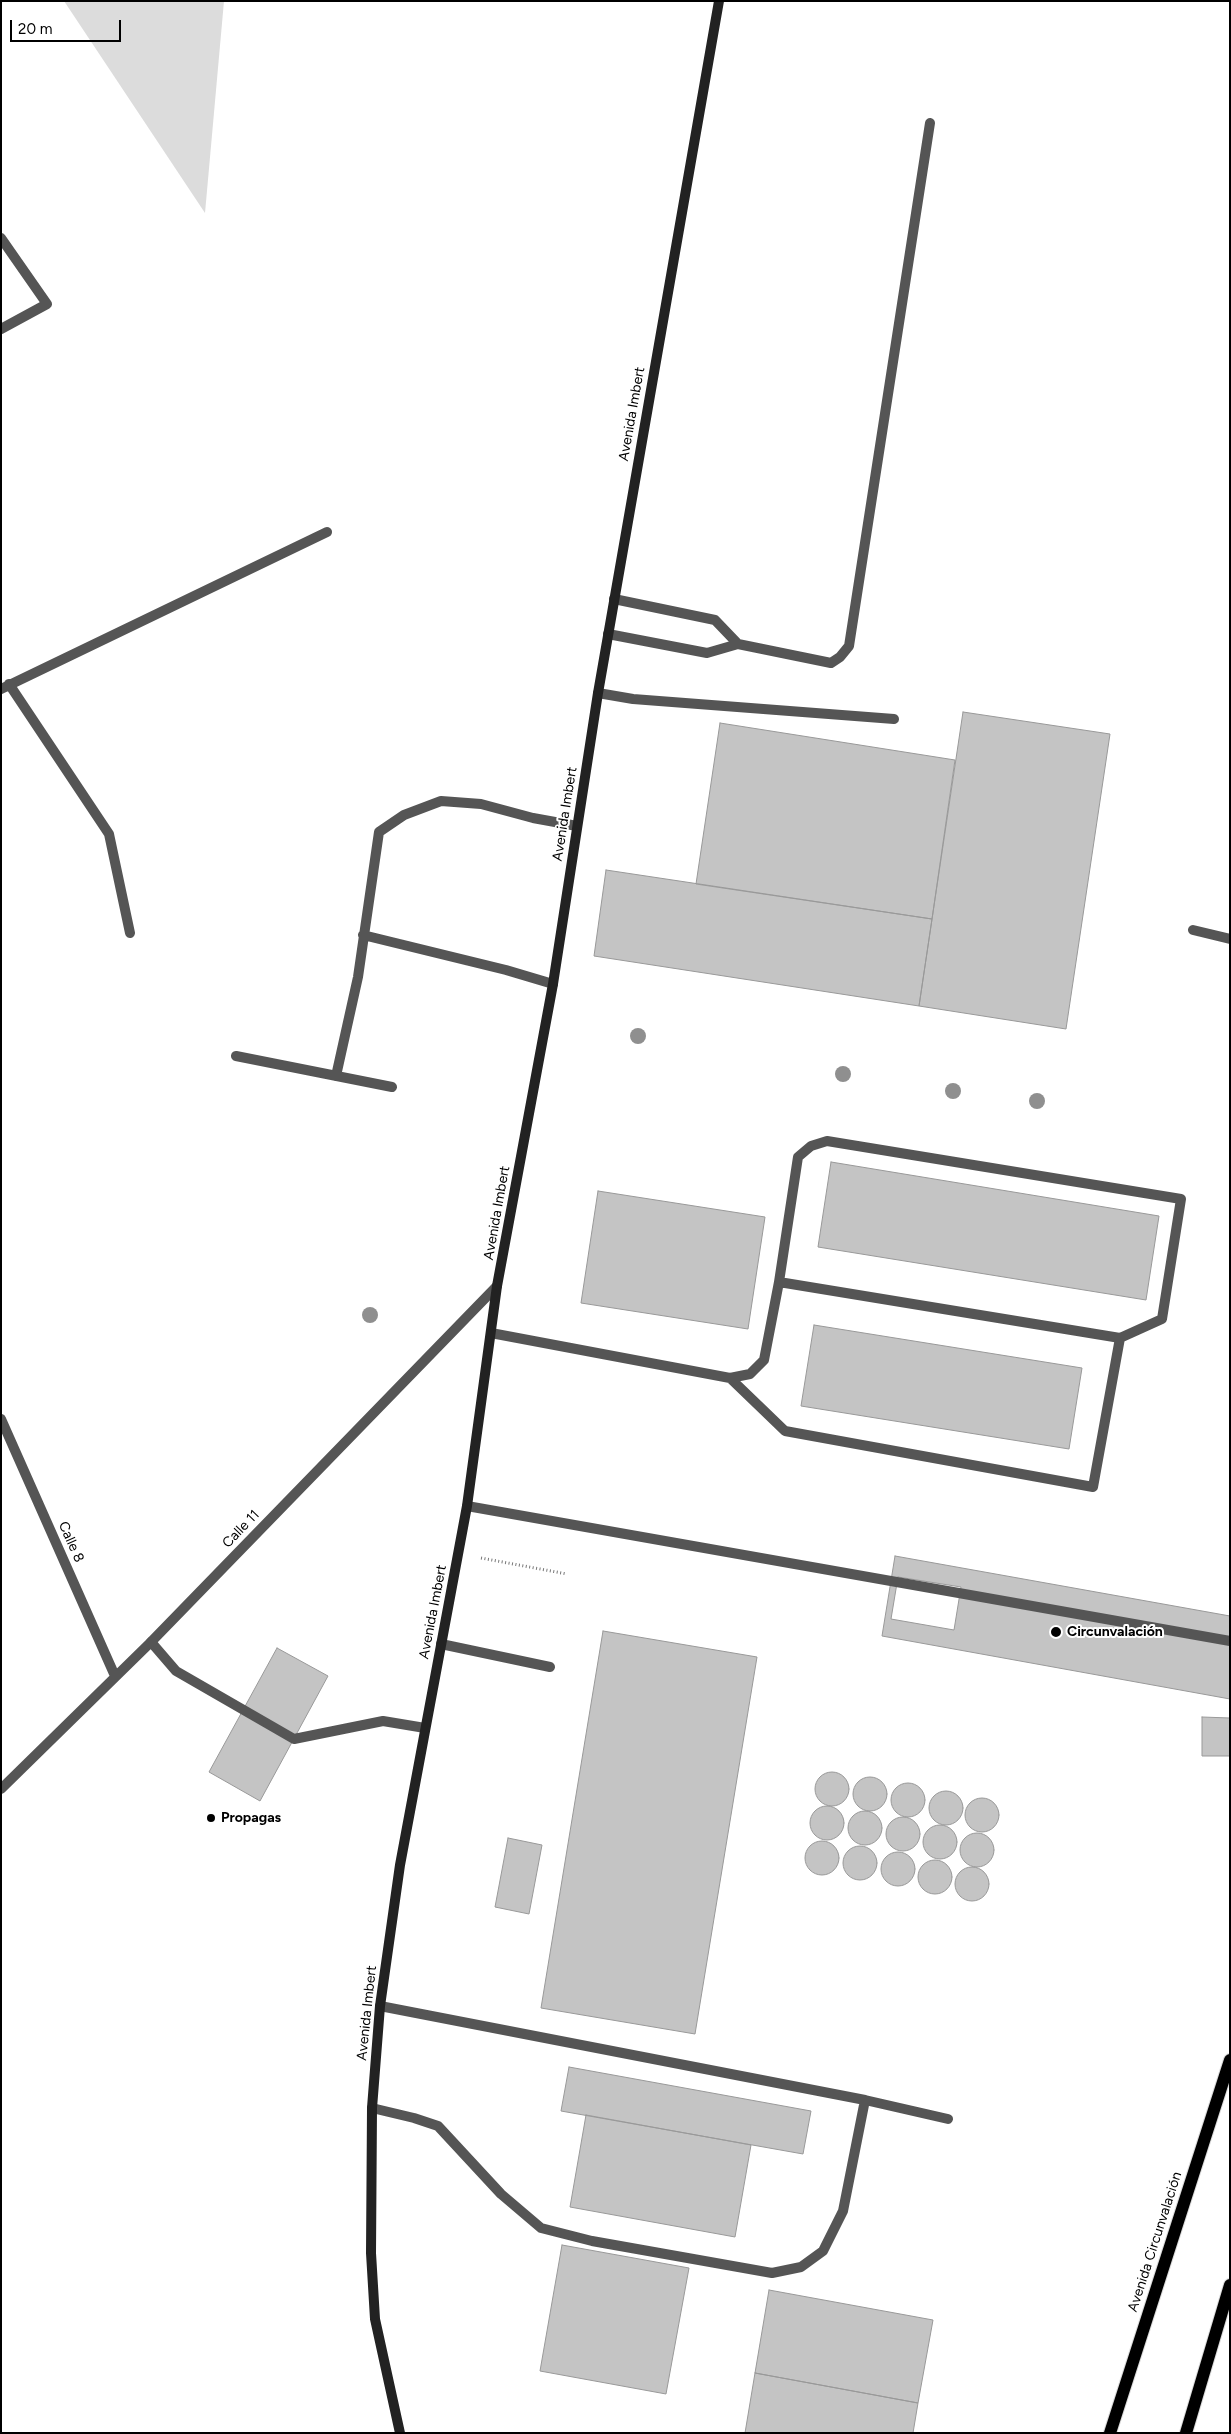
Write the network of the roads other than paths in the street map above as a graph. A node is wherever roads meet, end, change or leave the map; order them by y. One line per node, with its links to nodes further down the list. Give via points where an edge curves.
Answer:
1 (719, 1): 6 (main road, Avenida Imbert)
2 (930, 123): 8 (street, via 850,646 831,662)
3 (1, 238): 4 (street, via 47,304)
4 (1, 329)
5 (326, 532): 9 (street)
6 (614, 599): 7 (main road, Avenida Imbert); 8 (street, via 715,620)
7 (608, 634): 8 (street, via 706,653); 10 (main road, Avenida Imbert)
8 (738, 644)
9 (5, 686): 14 (street, via 109,834)
10 (598, 693): 11 (street); 12 (main road, Avenida Imbert)
11 (894, 720)
12 (577, 826): 15 (street, via 481,804 441,801 404,815 379,832); 17 (main road, Avenida Imbert)
13 (1193, 930): 16 (street)
14 (130, 933)
15 (363, 935): 17 (street); 19 (street, via 358,977)
16 (1230, 939)
17 (553, 984): 22 (main road, Avenida Imbert)
18 (236, 1056): 19 (street)
19 (336, 1076): 20 (street)
20 (392, 1088)
21 (780, 1282): 24 (street); 24 (street, via 798,1157 810,1146 827,1141 1181,1199 1162,1319); 25 (street, via 764,1360 750,1374)
22 (497, 1286): 23 (main road, Avenida Imbert); 29 (street, Calle 11)
23 (491, 1333): 25 (street); 27 (main road, Avenida Imbert)
24 (1120, 1338): 25 (street, via 1094,1486 785,1431)
25 (730, 1378)
26 (1, 1419): 32 (street, Calle 8)
27 (467, 1506): 28 (street); 30 (main road, Avenida Imbert)
28 (1230, 1641)
29 (151, 1642): 32 (street, Calle 11); 33 (street, via 176,1670 294,1740 383,1721)
30 (441, 1644): 31 (street); 33 (main road, Avenida Imbert)
31 (550, 1667)
32 (115, 1676): 34 (street, Calle 11)
33 (425, 1728): 35 (main road, Avenida Imbert, via 400,1865)
34 (1, 1789)
35 (380, 2006): 37 (street); 38 (main road, Avenida Imbert)
36 (1230, 2060): 42 (main road, Avenida Circunvalación)
37 (865, 2100): 38 (street, via 843,2212 823,2251 801,2267 772,2273 592,2242 541,2228 501,2194 438,2126); 39 (street)
38 (372, 2108): 41 (main road, Avenida Imbert, via 371,2253 375,2319)
39 (948, 2118)
40 (1230, 2286): 43 (main road)
41 (400, 2433)
42 (1110, 2433)
43 (1186, 2433)

